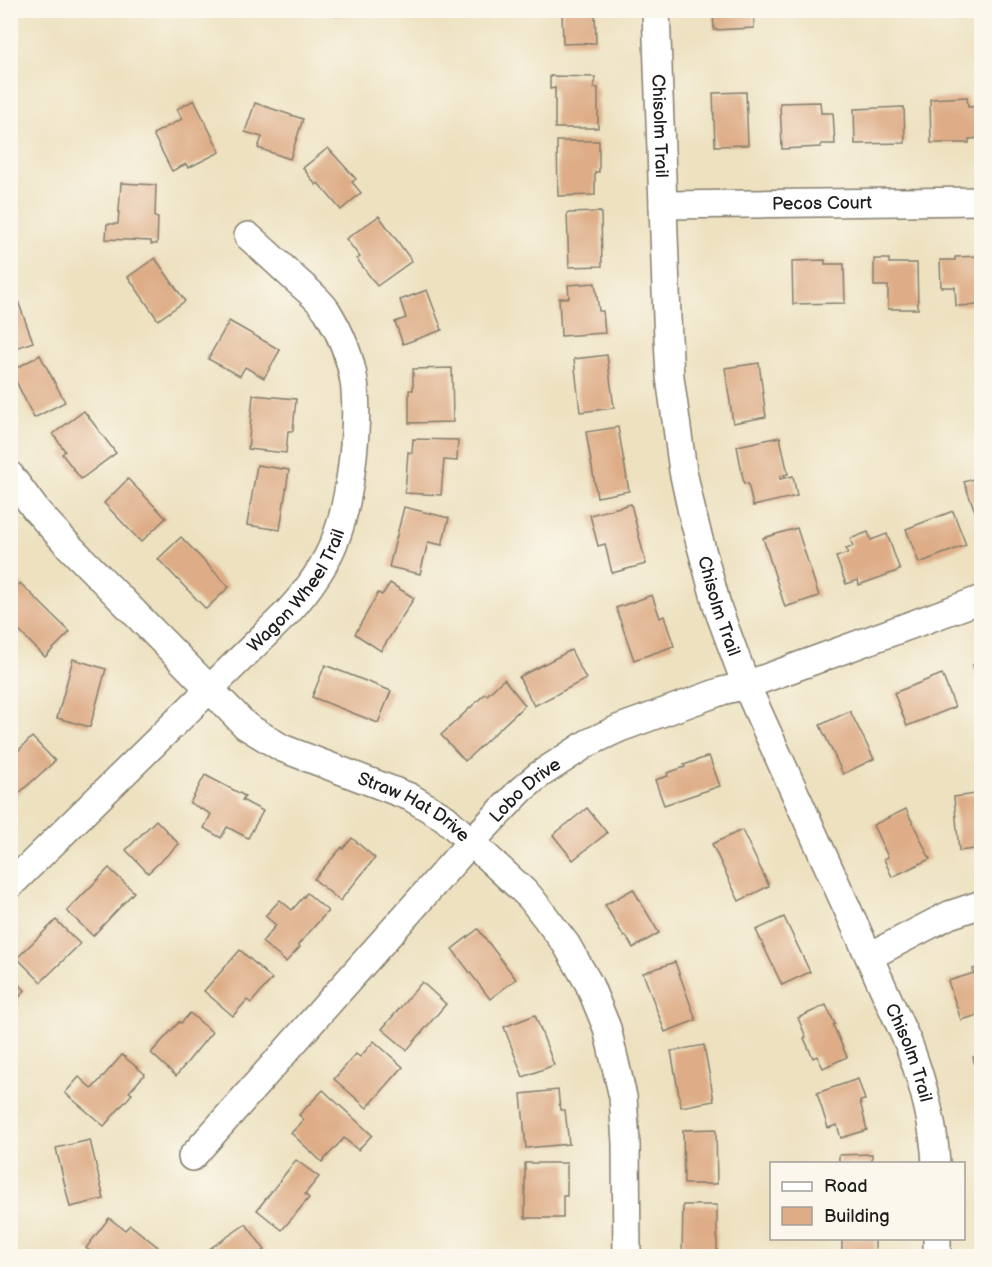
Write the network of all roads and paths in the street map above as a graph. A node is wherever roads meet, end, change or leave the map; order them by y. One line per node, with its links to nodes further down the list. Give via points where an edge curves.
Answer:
1 (656, 10): 3 (street, Chisolm Trail)
2 (981, 201): 3 (street, Pecos Court)
3 (663, 205): 7 (street, Chisolm Trail, via 670,365 683,471 704,563)
4 (248, 236): 8 (street, Wagon Wheel Trail, via 319,301 339,332 355,376 357,424 346,508 319,574 297,603)
5 (10, 475): 8 (street, Straw Hat Drive, via 60,536)
6 (981, 599): 7 (street, Lobo Drive)
7 (746, 686): 9 (street, Lobo Drive, via 722,691 588,743 521,790); 12 (street, Chisolm Trail)
8 (209, 690): 9 (street, Straw Hat Drive, via 263,738 410,797 440,814); 10 (street, Wagon Wheel Trail)
9 (471, 842): 13 (street, Lobo Drive); 16 (street, Straw Hat Drive, via 553,924 589,984 603,1017 624,1109)
10 (10, 885)
11 (981, 904): 12 (street, via 949,915)
12 (870, 956): 14 (street, Chisolm Trail, via 921,1077)
13 (192, 1157)
14 (936, 1162)
15 (937, 1240): 17 (street)
16 (627, 1257)
17 (937, 1257)

